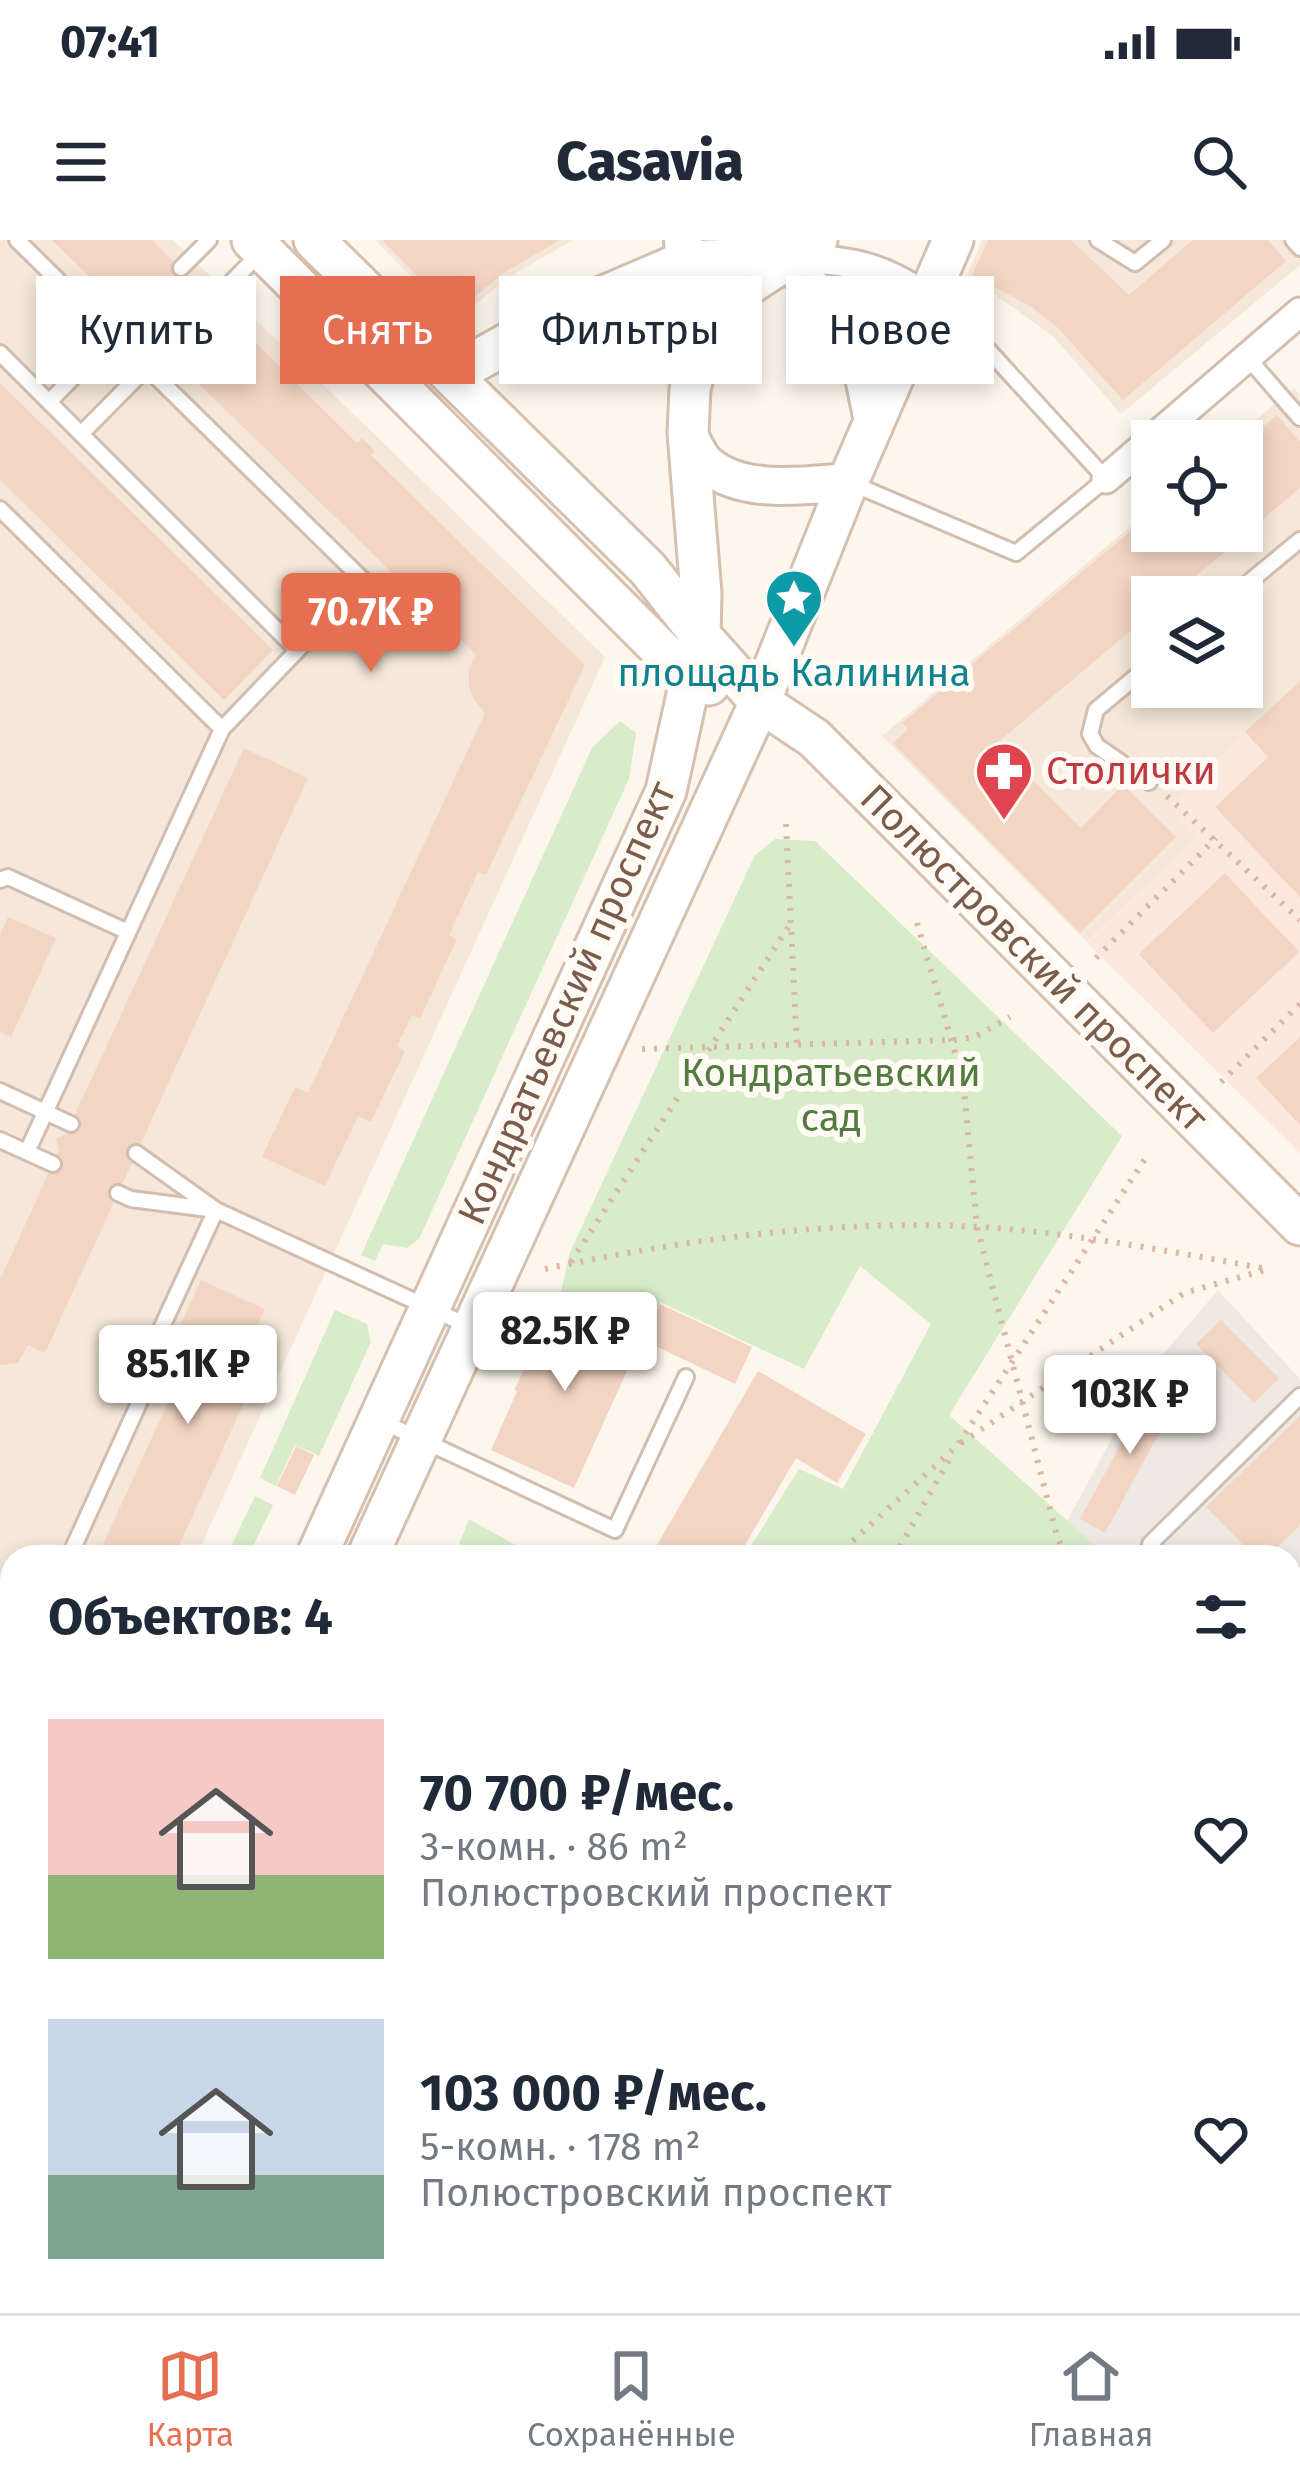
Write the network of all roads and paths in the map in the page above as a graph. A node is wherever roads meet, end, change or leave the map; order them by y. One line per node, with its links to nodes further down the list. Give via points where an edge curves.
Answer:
1 (17, 240): 13 (lane)
2 (209, 240): 12 (lane)
3 (314, 240): 15 (main road, Полюстровский проспект)
4 (952, 240): 17 (main road)
5 (1098, 240): 6 (lane, via 1135,263)
6 (1162, 240)
7 (1293, 240): 10 (lane)
8 (257, 245): 14 (lane); 41 (main road, Полюстровский проспект)
9 (792, 246): 11 (main road); 16 (street); 28 (main road, via 718,314); 31 (street, via 859,353)
10 (1300, 248)
11 (685, 250): 22 (main road); 28 (street)
12 (181, 268)
13 (53, 276)
14 (233, 276)
15 (351, 276)
16 (895, 276)
17 (937, 276)
18 (1300, 312): 21 (street)
19 (0, 353): 29 (lane)
20 (994, 356): 34 (lane)
21 (1248, 358): 30 (lane); 34 (street)
22 (475, 362)
23 (67, 384): 29 (lane)
24 (131, 384): 32 (lane)
25 (163, 384): 40 (lane, via 364,581)
26 (461, 384): 39 (main road, Полюстровский проспект, via 648,568)
27 (892, 384): 31 (main road)
28 (690, 389): 33 (main road)
29 (49, 402): 32 (lane)
30 (1300, 418)
31 (874, 425): 35 (main road)
32 (81, 434): 40 (lane)
33 (688, 434): 35 (street, via 705,464 730,479); 39 (main road)
34 (1106, 479): 35 (lane, via 1016,553)
35 (848, 482): 43 (main road)
36 (0, 509): 44 (lane)
37 (1300, 540): 38 (lane)
38 (1257, 576)
39 (700, 635): 41 (main road, Кондратьевский проспект); 43 (main road, Полюстровский проспект)
40 (297, 650): 44 (lane)
41 (691, 680): 43 (main road, Полюстровский проспект); 76 (main road, Кондратьевский проспект, via 666,791)
42 (1131, 681): 45 (lane, via 1096,710 1090,734)
43 (760, 702): 71 (main road, Полюстровский проспект, via 814,738); 77 (main road, Кондратьевский проспект)
44 (222, 729): 52 (lane)
45 (1149, 782): 47 (path)
46 (786, 824): 50 (path)
47 (1216, 838): 49 (path); 53 (path)
48 (0, 880): 52 (lane)
49 (1300, 920)
50 (791, 923): 57 (path); 58 (path)
51 (917, 923): 56 (path)
52 (128, 932): 62 (lane)
53 (1096, 958)
54 (1300, 1004): 60 (path)
55 (1010, 1017): 56 (path)
56 (954, 1040): 57 (path); 72 (path)
57 (797, 1046): 58 (path)
58 (711, 1048): 59 (path); 74 (path)
59 (642, 1049)
60 (1221, 1082)
61 (0, 1091): 62 (lane)
62 (45, 1112): 63 (lane); 65 (lane)
63 (71, 1124)
64 (0, 1139): 65 (lane)
65 (27, 1152): 68 (lane)
66 (136, 1153): 70 (lane)
67 (1149, 1153): 73 (path)
68 (53, 1164)
69 (118, 1193): 70 (lane)
70 (216, 1210): 76 (lane); 85 (lane)
71 (1300, 1225)
72 (977, 1227): 73 (path); 74 (path, via 685,1241); 78 (path)
73 (1095, 1238): 78 (path); 81 (path, via 1268,1269 1184,1293)
74 (571, 1263): 75 (path)
75 (544, 1269)
76 (430, 1309): 77 (lane); 82 (main road, Кондратьевский проспект)
77 (472, 1328): 83 (main road, Кондратьевский проспект)
78 (1012, 1363): 81 (path); 84 (path)
79 (686, 1377): 83 (lane, via 615,1530)
80 (1300, 1396): 91 (lane)
81 (1022, 1401): 84 (path); 90 (path)
82 (379, 1420): 83 (lane); 86 (main road, Кондратьевский проспект)
83 (421, 1439): 87 (main road, Кондратьевский проспект)
84 (957, 1446): 88 (path); 89 (path)
85 (74, 1545)
86 (322, 1545)
87 (372, 1545)
88 (848, 1545)
89 (901, 1545)
90 (1061, 1545)
91 (1151, 1545)

